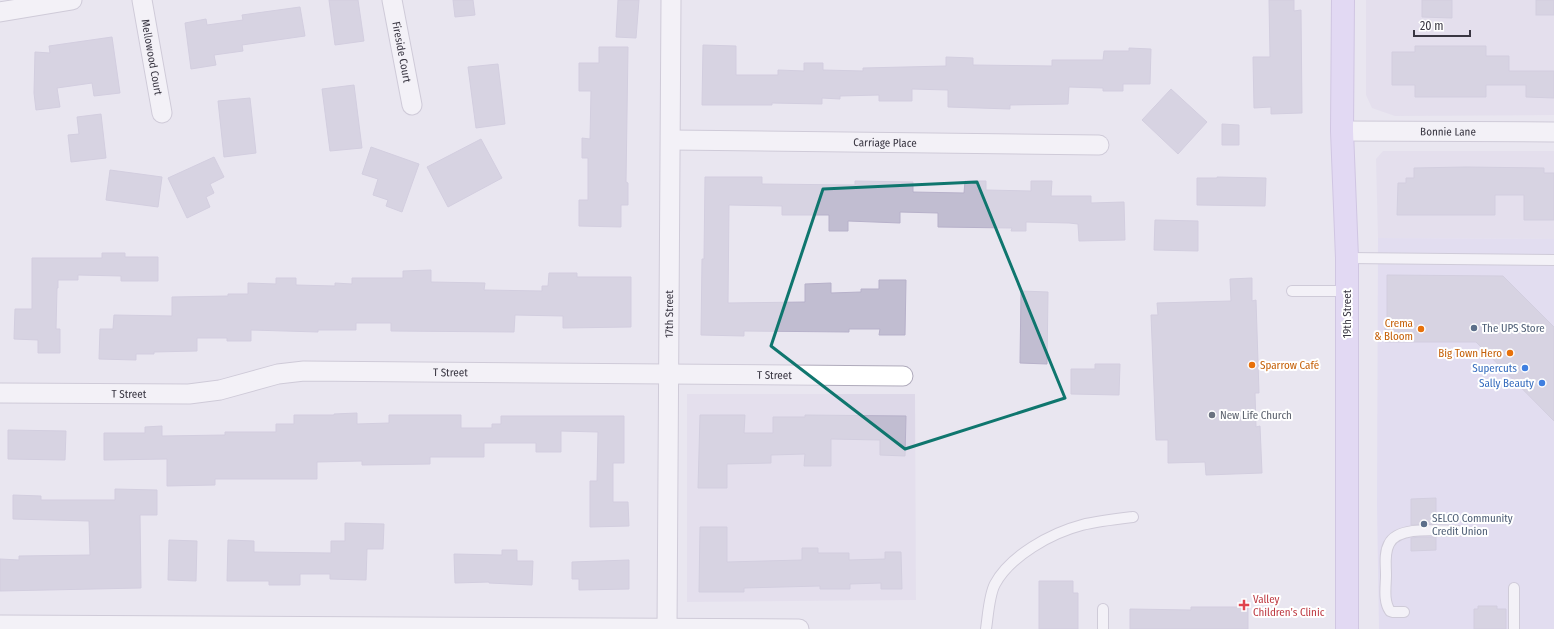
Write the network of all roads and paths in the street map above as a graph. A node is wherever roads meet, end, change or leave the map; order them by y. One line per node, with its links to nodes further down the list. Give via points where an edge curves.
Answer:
1 (72, 0): 6 (street)
2 (142, 0): 8 (street, Mellowood Court)
3 (392, 0): 7 (street, Fireside Court)
4 (671, 0): 11 (street, 17th Street)
5 (1343, 0): 9 (street, 19th Street)
6 (0, 12)
7 (412, 105)
8 (162, 113)
9 (1342, 131): 10 (street, Bonnie Lane); 13 (street, 19th Street)
10 (1554, 132)
11 (671, 140): 12 (street, Carriage Place); 17 (street, 17th Street)
12 (1099, 145)
13 (1347, 258): 14 (lane); 16 (street, 19th Street)
14 (1554, 260)
15 (1292, 291): 16 (lane)
16 (1347, 291): 31 (street, 19th Street)
17 (668, 375): 18 (street, T Street); 19 (street, T Street, via 304,371 278,374 220,390 189,394); 27 (street, 17th Street)
18 (903, 376)
19 (0, 393)
20 (1133, 517): 29 (lane, via 1081,525 1022,553 1005,568 994,585)
21 (1458, 531): 24 (lane, via 1408,531 1392,538 1386,555 1386,602 1390,611)
22 (1514, 588): 32 (lane)
23 (1104, 609): 30 (lane)
24 (1404, 612)
25 (0, 625): 26 (street)
26 (298, 628): 27 (street)
27 (667, 628): 28 (street)
28 (799, 629)
29 (986, 629)
30 (1104, 629)
31 (1347, 629)
32 (1514, 629)

